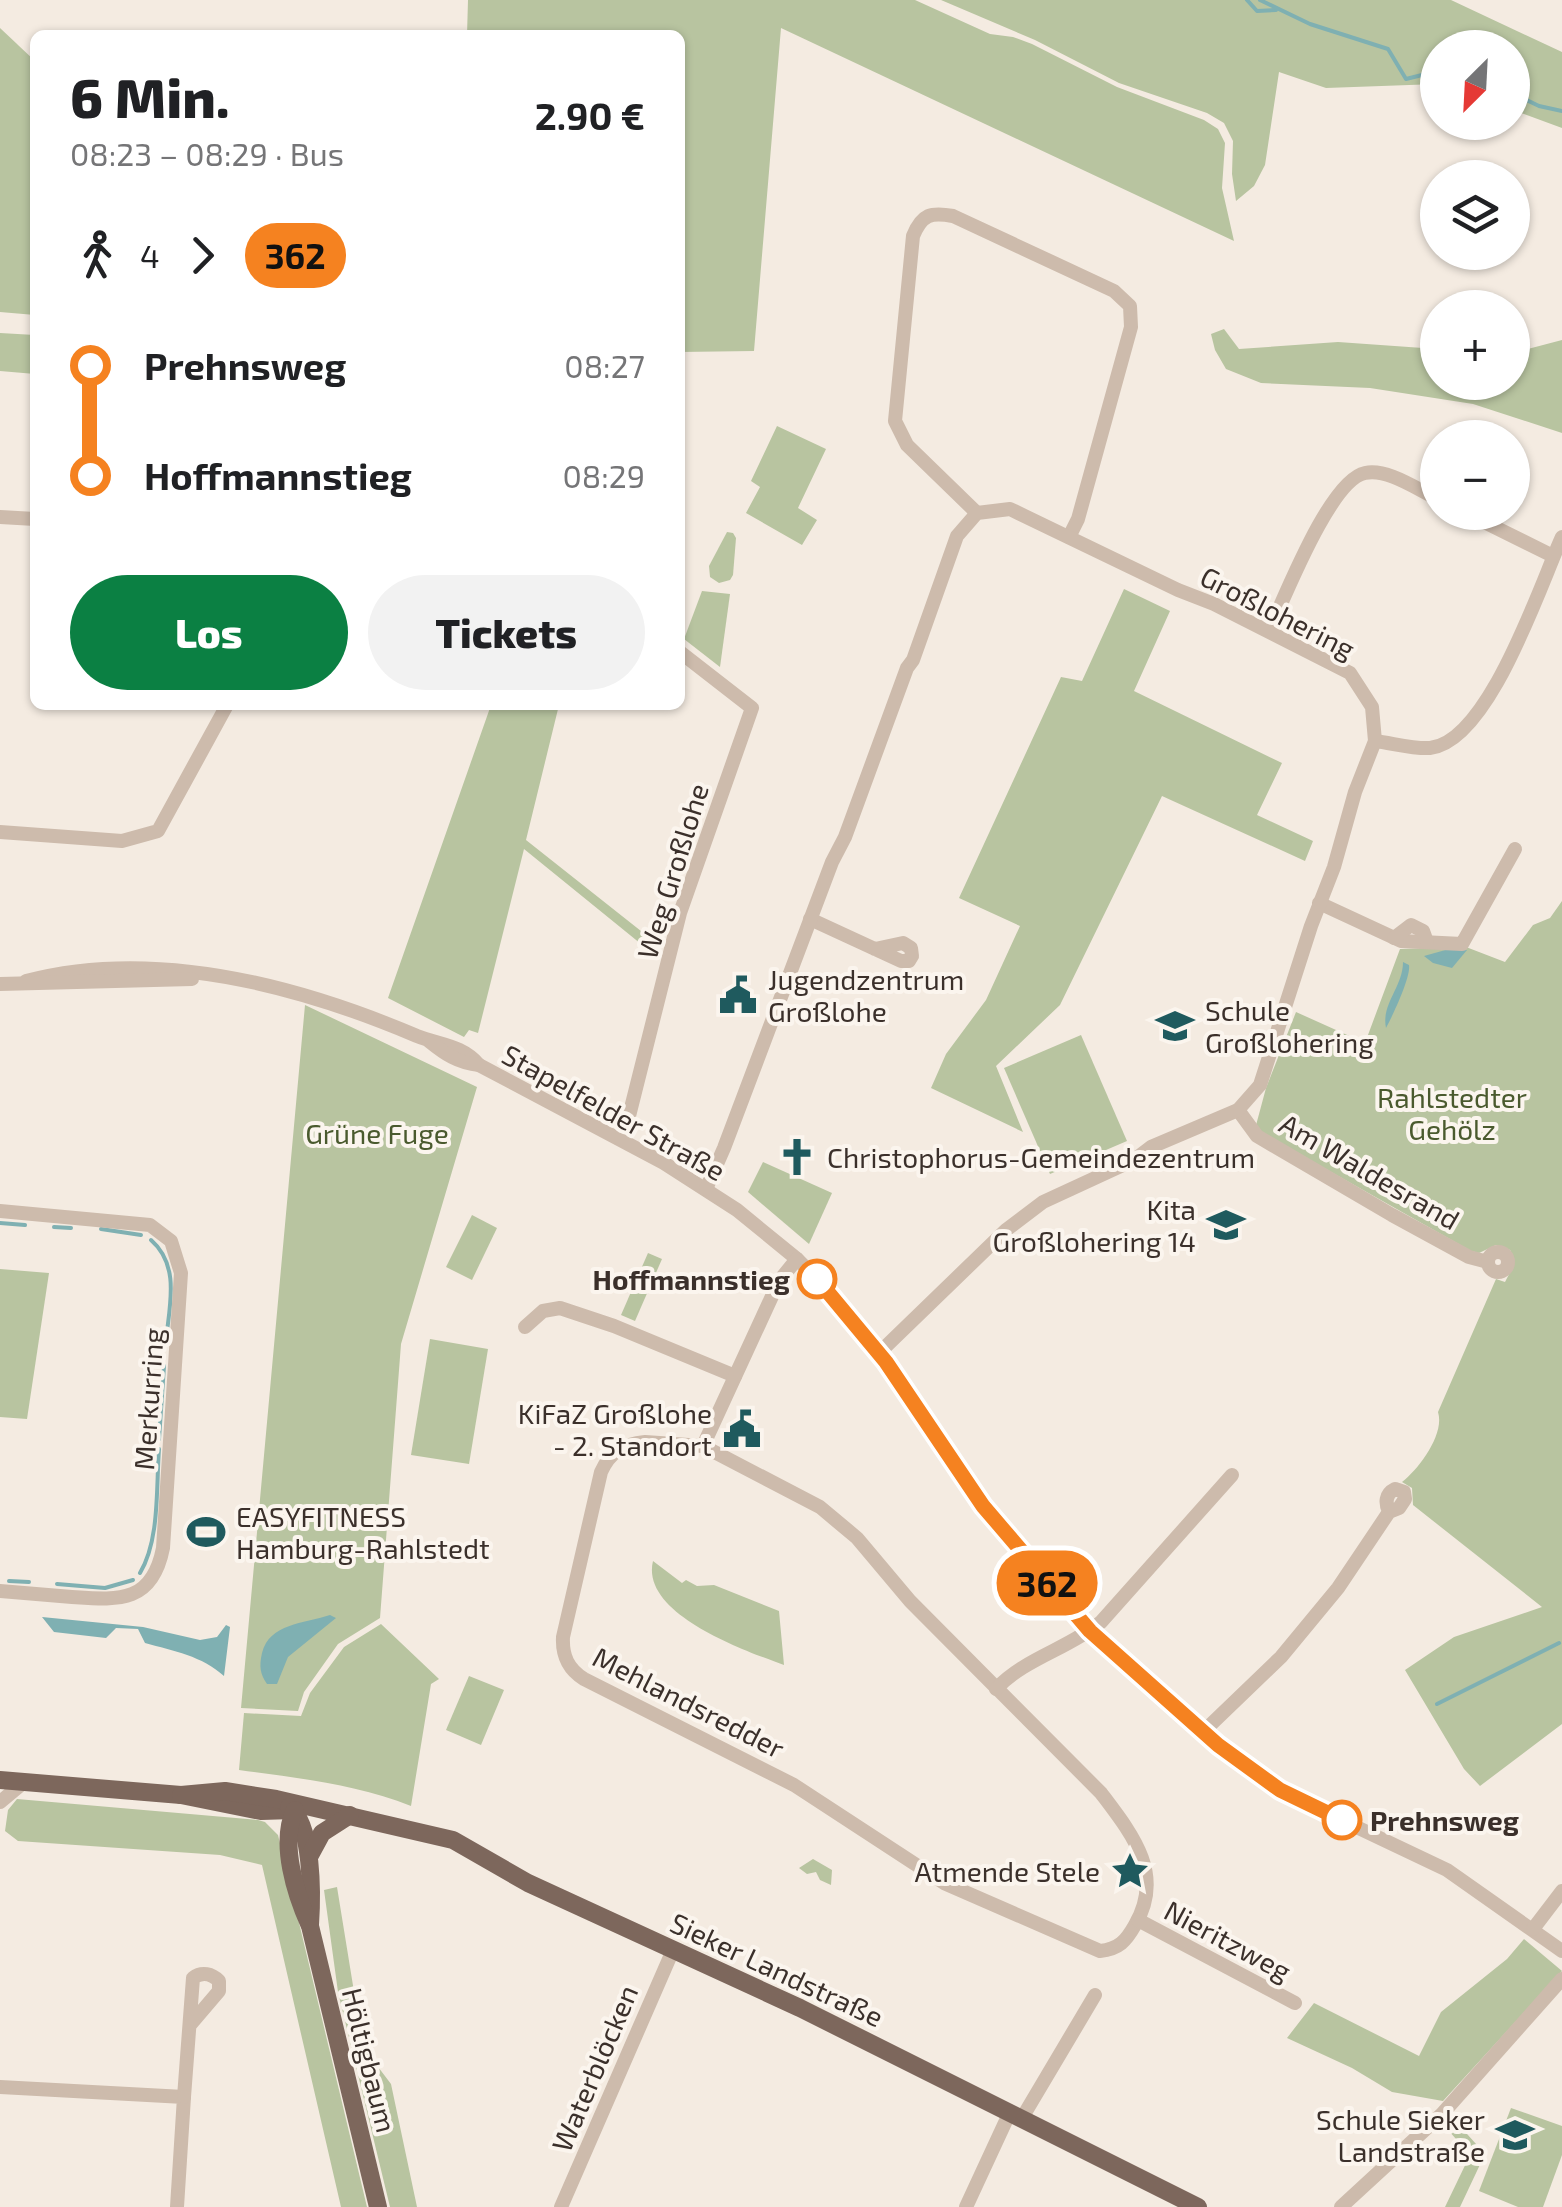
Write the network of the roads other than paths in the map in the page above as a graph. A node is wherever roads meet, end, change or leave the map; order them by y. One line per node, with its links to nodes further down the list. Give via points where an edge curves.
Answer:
1 (1420, 491): 9 (street, via 1366,472 1348,481 1328,507)
2 (977, 513): 6 (street, Großlohering, via 1010,509); 6 (street, via 907,444 896,421 913,236 919,220 933,212 1114,290 1130,306 1131,327); 16 (street, via 958,536)
3 (0, 516): 4 (street)
4 (30, 519)
5 (1500, 530): 8 (street)
6 (1069, 537): 9 (street, Großlohering)
7 (1562, 537): 8 (street)
8 (1553, 556): 12 (street, via 1473,720 1432,748)
9 (1269, 631): 12 (street, Großlohering, via 1357,681 1372,707)
10 (685, 656): 22 (street, Weg Großlohe, via 752,708 680,913)
11 (223, 710): 13 (street, via 158,831 122,841)
12 (1376, 742): 15 (street)
13 (0, 832)
14 (1516, 849): 15 (street, via 1462,944 1394,938)
15 (1319, 902): 21 (street, via 1260,1084)
16 (810, 919): 17 (street); 23 (street)
17 (875, 949)
18 (212, 976): 19 (street, Stapelfelder Straße); 19 (street, Stapelfelder Straße, via 118,966); 22 (street, Stapelfelder Straße, via 315,998 429,1041)
19 (26, 981): 20 (street, Stapelfelder Straße)
20 (0, 984)
21 (1238, 1110): 26 (street, Am Waldesrand, via 1257,1136); 28 (street, via 1043,1202)
22 (620, 1139): 23 (street, Stapelfelder Straße)
23 (706, 1189): 25 (street, Stapelfelder Straße)
24 (0, 1211): 33 (street, Merkurring, via 150,1225 172,1241 182,1273 163,1548 153,1577 115,1599)
25 (797, 1259): 28 (street, Stapelfelder Straße); 29 (street, via 779,1281)
26 (1488, 1262)
27 (525, 1327): 29 (street, via 542,1311 570,1310)
28 (879, 1353): 34 (street, Stapelfelder Straße, via 983,1506)
29 (735, 1376): 30 (street)
30 (704, 1446): 35 (street, Mehlandsredder, via 844,1526); 47 (street, Mehlandsredder, via 632,1443 606,1462 562,1637 572,1670 794,1785 911,1864 997,1907 1100,1951 1114,1950)
31 (1232, 1475): 34 (street)
32 (1389, 1512): 36 (street, via 1281,1657)
33 (0, 1591)
34 (1090, 1631): 35 (street, via 1012,1672); 36 (street, Stapelfelder Straße)
35 (996, 1688): 47 (street, Mehlandsredder, via 1101,1793 1141,1850 1149,1879)
36 (1203, 1732): 49 (street, Stapelfelder Straße, via 1280,1790 1431,1860)
37 (0, 1780): 38 (main road, Sieker Landstraße)
38 (24, 1782): 39 (street); 40 (main road, Sieker Landstraße, via 181,1795 225,1792)
39 (0, 1802)
40 (268, 1805): 41 (main road, Sieker Landstraße); 42 (main road, Sieker Landstraße); 44 (main road)
41 (295, 1810): 42 (main road, Sieker Landstraße); 44 (main road); 45 (main road)
42 (323, 1810): 43 (main road, Sieker Landstraße)
43 (350, 1815): 45 (main road, via 322,1833); 50 (main road, Sieker Landstraße, via 452,1840)
44 (289, 1836): 48 (main road, Höltigbaum, via 296,1894)
45 (308, 1862): 48 (main road, Höltigbaum)
46 (1562, 1891): 49 (street)
47 (1138, 1920): 54 (street, Nieritzweg)
48 (310, 1926): 60 (main road, Höltigbaum)
49 (1533, 1930): 51 (street, Stapelfelder Straße)
50 (674, 1950): 58 (main road, Sieker Landstraße); 61 (street, Waterblöcken)
51 (1562, 1951)
52 (1562, 1978): 64 (street, via 1442,2114)
53 (1095, 1995): 58 (street)
54 (1295, 2003)
55 (190, 2026): 57 (street)
56 (0, 2086): 57 (street)
57 (184, 2097): 59 (street)
58 (1016, 2115): 62 (street); 63 (main road, Sieker Landstraße)
59 (177, 2207)
60 (378, 2207)
61 (561, 2207)
62 (966, 2207)
63 (1198, 2207)
64 (1341, 2207)

